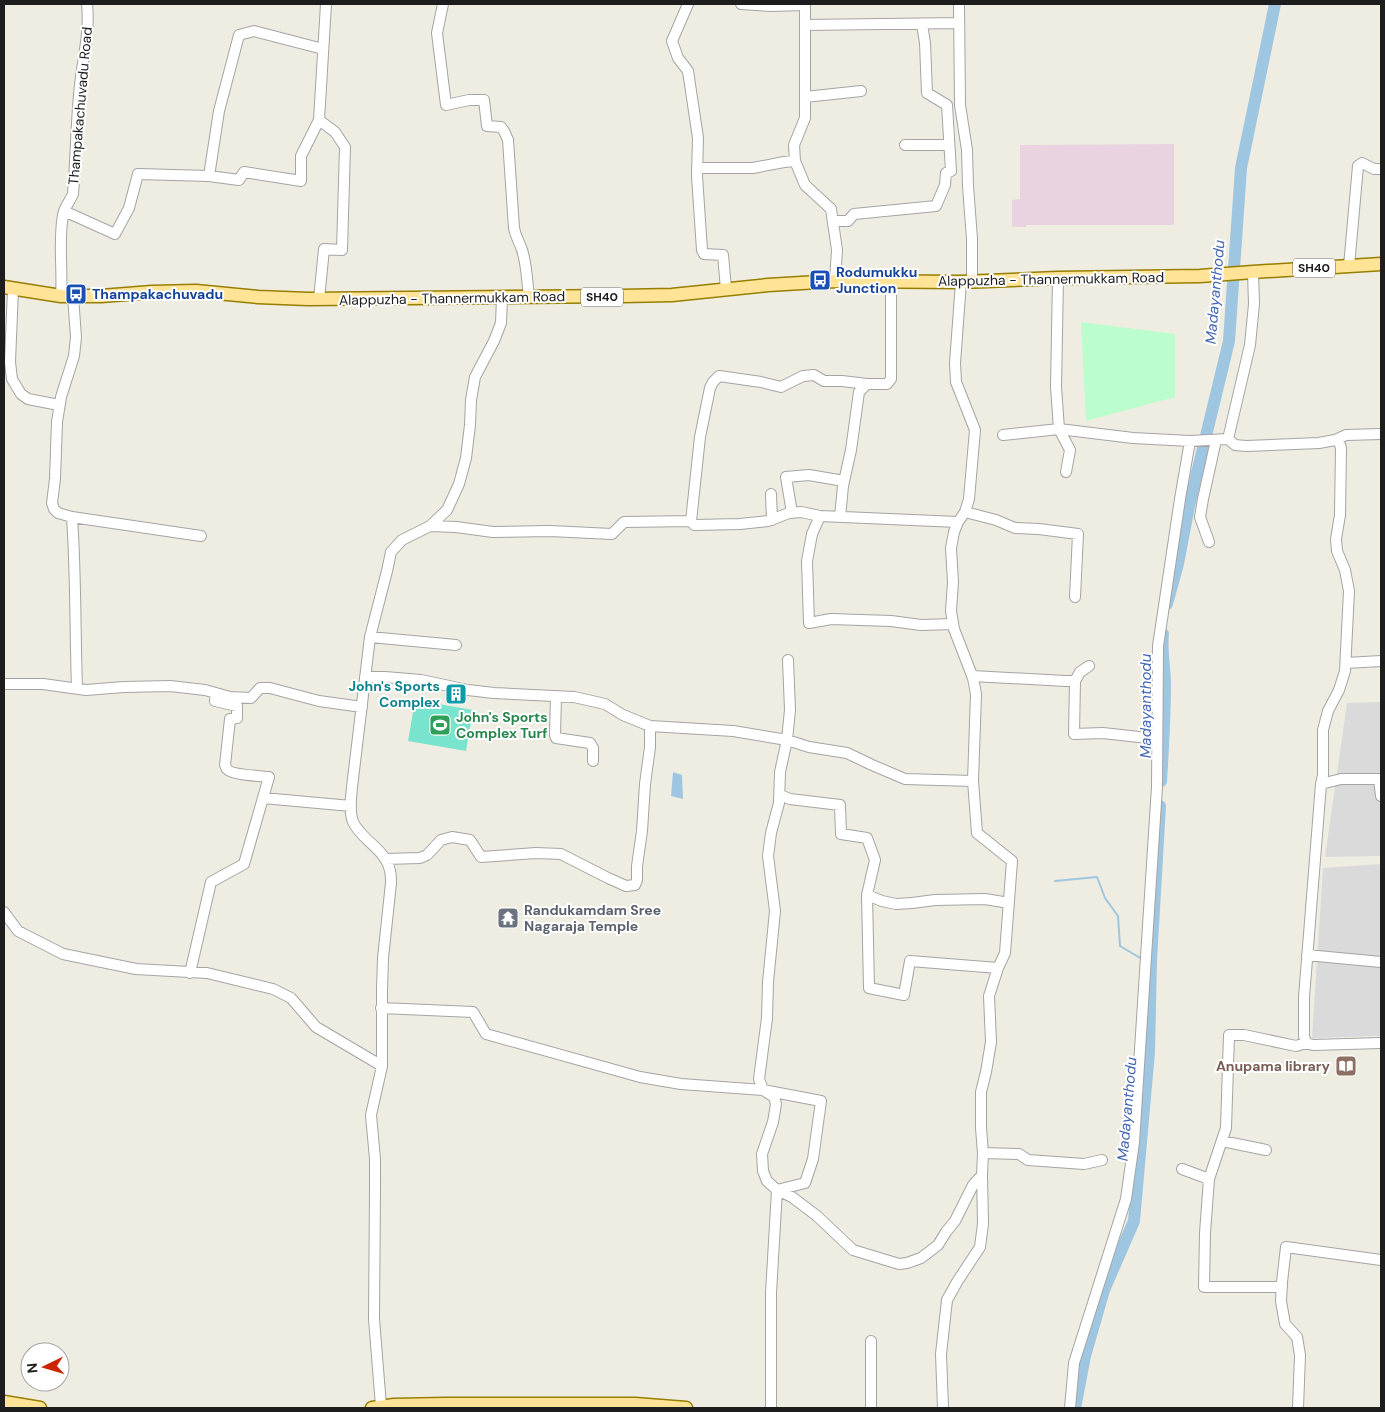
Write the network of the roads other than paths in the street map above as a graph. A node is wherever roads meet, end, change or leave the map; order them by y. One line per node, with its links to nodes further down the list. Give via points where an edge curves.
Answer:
1 (87, 4): 21 (street, Thampakachuvadu Road, via 88,36 80,85 73,194)
2 (326, 4): 11 (street)
3 (443, 4): 33 (street, via 437,33 446,106 484,100 487,126 501,127 508,140 514,228 522,250)
4 (688, 4): 18 (street, via 672,41 678,58 688,71 698,138)
5 (741, 4): 7 (street)
6 (959, 4): 8 (street)
7 (805, 5): 10 (street)
8 (960, 23): 9 (street); 29 (street, via 960,105 967,150 972,239)
9 (922, 24): 10 (street); 16 (street, via 927,93 947,105)
10 (805, 25): 13 (street)
11 (323, 49): 14 (street); 20 (street, via 254,31 239,35 219,110)
12 (861, 91): 13 (street)
13 (805, 97): 17 (street, via 805,118 794,146)
14 (319, 120): 20 (street, via 301,156 301,181 244,172 239,180); 35 (street, via 335,132 345,147 342,250 324,248)
15 (905, 145): 16 (street)
16 (949, 145): 22 (street, via 951,171 946,173 945,185 936,206 854,214 848,221)
17 (794, 161): 18 (street, via 753,168); 22 (street, via 805,185 831,209)
18 (697, 168): 31 (street, via 702,250 704,254 723,255)
19 (1381, 169): 24 (street, via 1362,163 1358,166)
20 (209, 176): 21 (street, via 138,174 129,208 115,234)
21 (64, 211): 32 (street, Thampakachuvadu Road, via 62,280)
22 (833, 221): 27 (street)
23 (1381, 264): 24 (main road, SH40)
24 (1349, 266): 25 (main road, SH40)
25 (1250, 272): 26 (main road, Alappuzha - Thannermukkam Road / SH40); 41 (street, via 1254,304 1250,345)
26 (1058, 278): 29 (main road, Alappuzha - Thannermukkam Road / SH40); 38 (street, via 1056,387)
27 (835, 281): 28 (main road, Alappuzha - Thannermukkam Road / SH40); 31 (main road, Alappuzha - Thannermukkam Road / SH40)
28 (892, 282): 29 (main road, Alappuzha - Thannermukkam Road / SH40); 36 (street, via 891,379 888,384)
29 (966, 282): 48 (street, via 955,363 956,382 975,430)
30 (8, 288): 32 (main road, Alappuzha - Thannermukkam Road / SH40); 37 (street, via 12,379 20,394 28,399)
31 (726, 289): 33 (main road, Alappuzha - Thannermukkam Road / SH40, via 672,295)
32 (67, 296): 35 (main road, Alappuzha - Thannermukkam Road / SH40, via 196,291); 37 (street, Thampakachuvadu Road, via 76,337 74,356)
33 (529, 297): 34 (main road, Alappuzha - Thannermukkam Road / SH40)
34 (502, 298): 35 (main road, Alappuzha - Thannermukkam Road / SH40); 56 (street, via 501,323 475,377 466,458 459,484 447,510)
35 (318, 300)
36 (867, 384): 46 (street, via 859,392); 54 (street, via 824,381 814,375 803,376 781,387 719,376 710,388 700,437)
37 (59, 405): 51 (street, Thampakachuvadu Road, via 52,503 58,513)
38 (1059, 429): 40 (street); 43 (street); 45 (street, via 1070,450)
39 (1381, 434): 42 (street, via 1346,435)
40 (1003, 435)
41 (1228, 439): 42 (street, via 1235,445 1246,446); 44 (street)
42 (1335, 440): 65 (street, via 1341,448 1341,500 1336,539 1348,591)
43 (1190, 441): 44 (street); 76 (street, via 1158,646)
44 (1213, 441): 58 (street, via 1200,517)
45 (1066, 472)
46 (844, 481): 49 (street, via 809,475 786,477); 52 (street)
47 (771, 494): 53 (street)
48 (965, 512): 55 (street); 59 (street, via 1015,528 1078,534)
49 (792, 513): 50 (street); 53 (street)
50 (820, 516): 52 (street); 60 (street, via 812,534 807,561 809,623 831,619)
51 (72, 517): 57 (street); 71 (street)
52 (840, 517): 55 (street)
53 (772, 520): 54 (street, via 694,525)
54 (691, 521): 56 (street, via 624,522 612,534 493,532)
55 (958, 522): 60 (street, via 951,548)
56 (430, 526): 61 (street, via 402,540 390,552)
57 (201, 536)
58 (1209, 542)
59 (1074, 597)
60 (953, 624): 67 (street)
61 (370, 637): 62 (street); 68 (street)
62 (456, 645)
63 (788, 660): 77 (street, via 790,710)
64 (1381, 661): 65 (street)
65 (1346, 663): 80 (street, via 1323,730)
66 (1089, 666): 69 (street)
67 (972, 676): 69 (street); 79 (street, via 976,694)
68 (365, 677): 73 (street, via 421,680 494,693); 74 (street)
69 (1075, 680): 76 (street, via 1074,734)
70 (4, 684): 71 (street)
71 (77, 688): 72 (street, via 170,686)
72 (216, 693): 74 (street, via 251,698 260,688 270,688); 83 (street, via 215,701 237,706 237,718 230,719 226,768 239,774 269,777)
73 (556, 696): 75 (street, via 605,704 623,716); 78 (street, via 554,735 590,743)
74 (362, 708): 84 (street)
75 (650, 726): 77 (street, via 733,731); 85 (street, via 635,885 626,886 562,854 481,857 470,840 452,837 441,840 420,858)
76 (1157, 738): 117 (street, via 1157,788 1134,1142 1126,1198 1074,1363)
77 (786, 740): 79 (street, via 847,753 905,779); 81 (street, via 780,772)
78 (593, 761)
79 (973, 781): 87 (street, via 977,833 1012,861)
80 (1321, 784): 82 (street, via 1341,779 1379,780); 89 (street)
81 (780, 796): 86 (street, via 840,805 841,834 867,838 875,860); 97 (street, via 768,856 775,911 759,1079)
82 (1381, 796)
83 (263, 798): 84 (street); 92 (street, via 244,864 211,882)
84 (351, 806): 85 (street, via 352,820 358,831)
85 (385, 859): 93 (street, via 391,883)
86 (867, 895): 87 (street, via 896,904 985,899); 91 (street, via 869,988 904,995 910,961)
87 (1009, 903): 91 (street, via 1005,953)
88 (4, 912): 92 (street, via 18,931 63,954 136,969)
89 (1307, 955): 90 (street); 94 (street, via 1304,997)
90 (1381, 962)
91 (998, 968): 100 (street, via 989,996 992,1042 981,1092)
92 (190, 973): 96 (street, via 208,973 273,988 291,998 316,1027)
93 (382, 1008): 96 (street); 97 (street, via 473,1012 486,1034 640,1077 681,1084)
94 (1306, 1043): 95 (street); 98 (street, via 1296,1046 1229,1035 1226,1128)
95 (1381, 1043)
96 (382, 1066): 111 (street, via 371,1115 375,1159)
97 (763, 1090): 105 (street, via 774,1097 776,1104 762,1154 763,1171 766,1181); 105 (street, via 821,1101 813,1159 804,1183)
98 (1222, 1141): 99 (street); 104 (street)
99 (1266, 1150)
100 (983, 1153): 101 (street, via 1019,1154 1028,1160 1084,1164); 103 (street)
101 (1102, 1160)
102 (1182, 1169): 104 (street)
103 (982, 1175): 105 (street, via 938,1245 921,1258 899,1264 853,1250 817,1216); 116 (street, via 980,1247 947,1300 941,1354)
104 (1210, 1179): 107 (street, via 1204,1286)
105 (777, 1190): 114 (street, via 771,1294)
106 (1381, 1260): 107 (street, via 1286,1247)
107 (1282, 1287): 118 (street, via 1285,1324 1297,1337 1300,1355)
108 (871, 1341): 115 (street)
109 (4, 1402): 112 (main road)
110 (445, 1406): 111 (main road); 113 (main road, via 635,1404)
111 (376, 1407)
112 (40, 1408)
113 (686, 1408)
114 (771, 1408)
115 (871, 1408)
116 (943, 1408)
117 (1070, 1408)
118 (1298, 1408)

